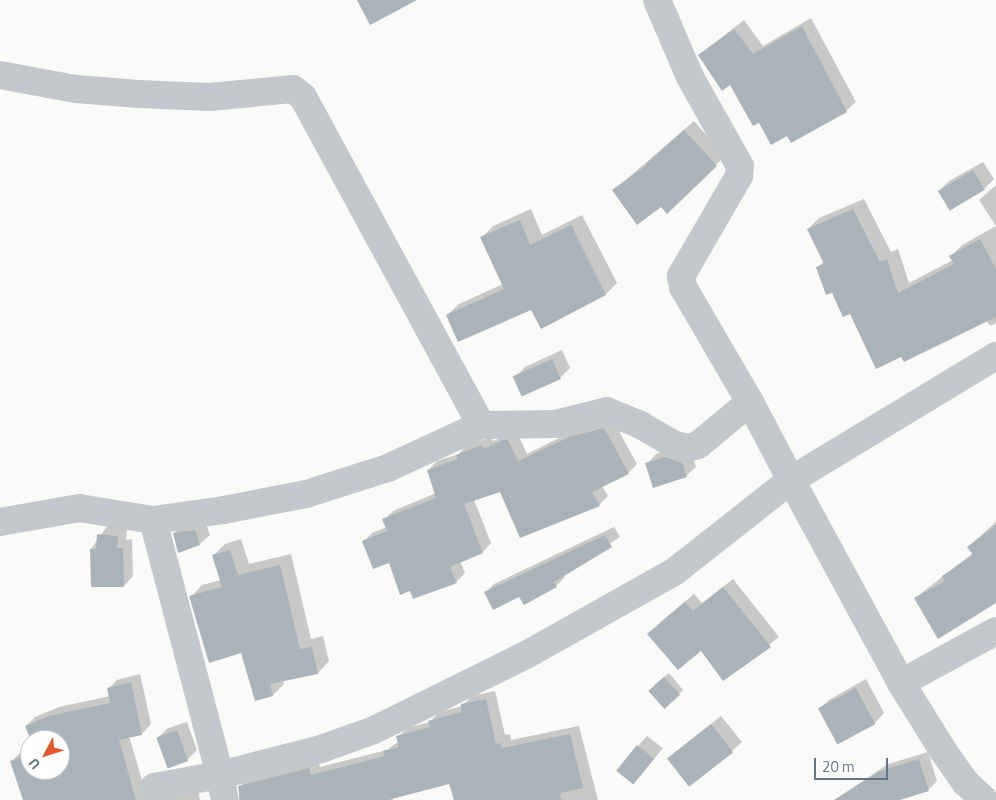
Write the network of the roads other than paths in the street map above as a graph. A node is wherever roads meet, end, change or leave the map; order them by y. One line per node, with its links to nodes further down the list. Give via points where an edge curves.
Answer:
1 (657, 0): 4 (street, via 690,76 740,166 739,176 681,276 683,287)
2 (0, 75): 5 (street, via 76,89 210,98 293,89 303,97)
3 (996, 356): 6 (street)
4 (750, 402): 5 (street, via 698,445 688,448 675,445 641,425 607,411 555,424); 6 (street)
5 (481, 425): 7 (street, via 388,468 306,494)
6 (791, 480): 10 (street); 12 (street, via 674,572 526,655 374,730)
7 (153, 520): 8 (street, via 79,508); 12 (street)
8 (0, 522)
9 (996, 631): 10 (street)
10 (901, 683): 13 (street, via 944,752 966,783)
11 (154, 787): 12 (street)
12 (222, 788)
13 (984, 800)

